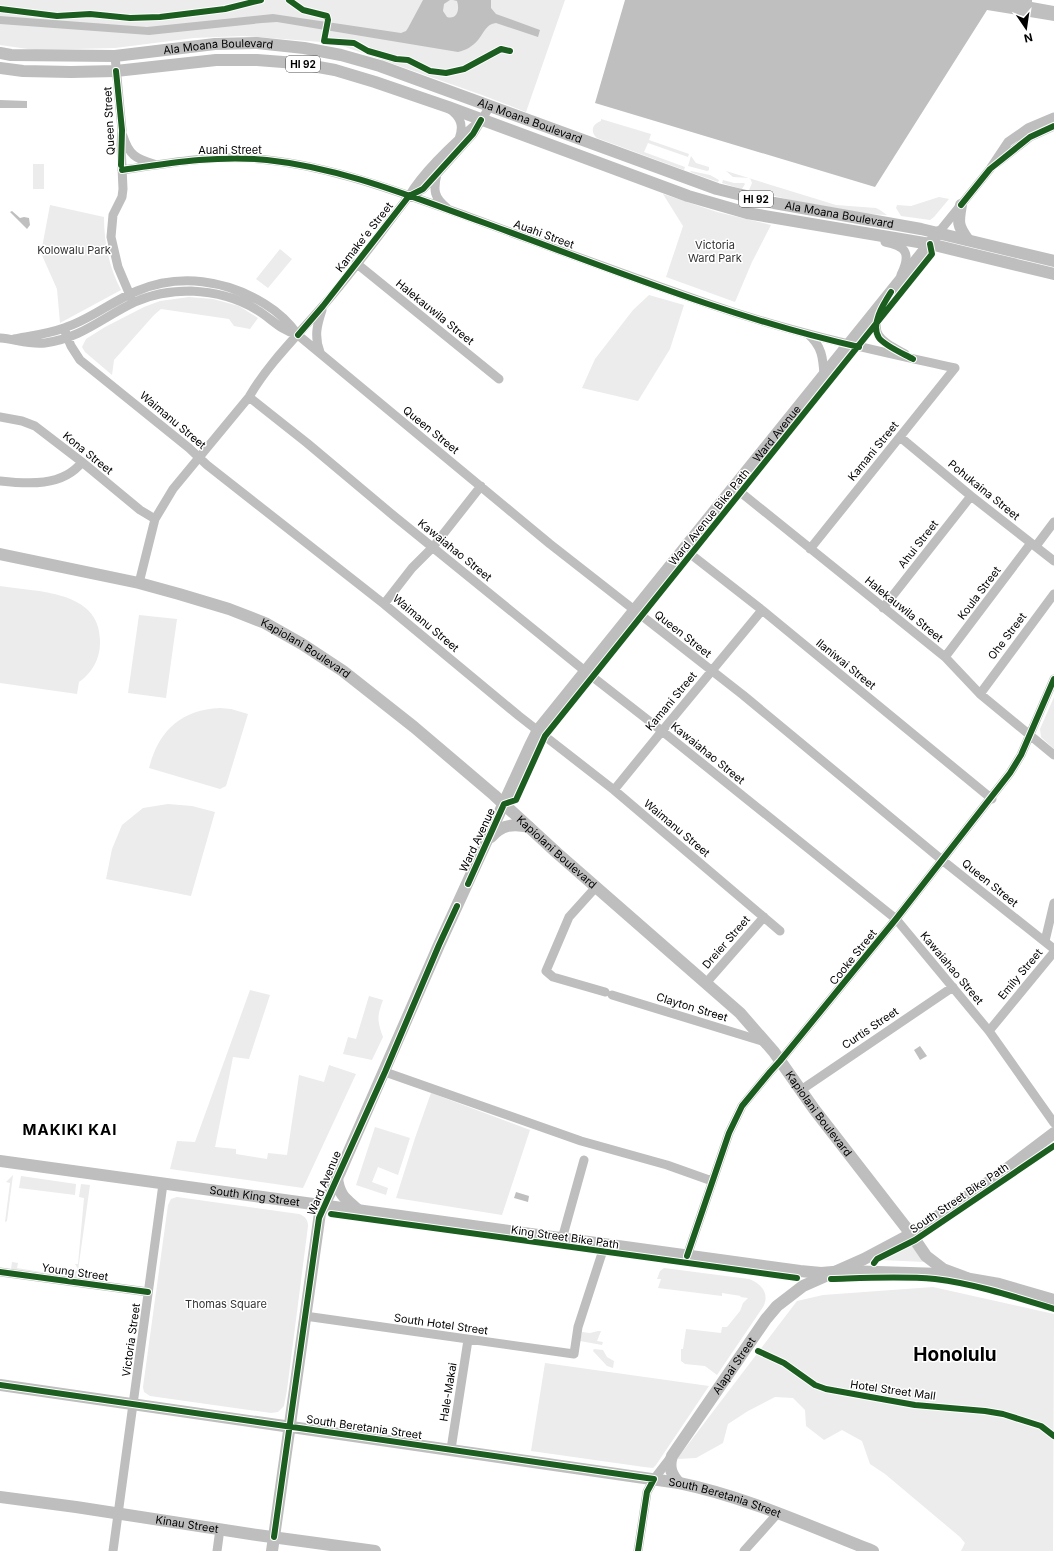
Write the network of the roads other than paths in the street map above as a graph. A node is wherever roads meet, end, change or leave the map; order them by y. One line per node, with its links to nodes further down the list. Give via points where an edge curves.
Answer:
1 (0, 53): 2 (main road, Ala Moana Boulevard / HI 92)
2 (115, 56): 4 (street, Queen Street); 5 (main road, Ala Moana Boulevard / HI 92, via 215,44 257,43 304,48 380,66)
3 (0, 68): 4 (main road, Ala Moana Boulevard / HI 92, via 22,71)
4 (116, 71): 6 (main road, Ala Moana Boulevard / HI 92, via 216,60 296,63 335,70); 10 (street, Queen Street)
5 (490, 106): 8 (street); 20 (main road, Ala Moana Boulevard / HI 92, via 717,189 774,203)
6 (448, 107): 8 (main road, Ala Moana Boulevard / HI 92); 11 (street, via 456,113 461,123)
7 (1054, 117): 13 (street, Ward Avenue, via 1028,128 1008,142)
8 (481, 120): 11 (street, Kamakeʻe Street); 15 (street, Kamakeʻe Street, via 473,134); 19 (main road, Ala Moana Boulevard / HI 92, via 688,196 747,213)
9 (1054, 126): 13 (street, Ward Avenue, via 1030,137)
10 (122, 130): 12 (street, via 128,148 135,156); 14 (street, Queen Street)
11 (459, 139): 16 (street, Kamakeʻe Street, via 415,185)
12 (158, 165): 14 (street, Auahi Street); 16 (street, Auahi Street, via 217,158 267,160 342,174)
13 (990, 169): 17 (street, Ward Avenue)
14 (122, 170): 27 (street, Queen Street, via 122,197 113,215 111,237 116,263)
15 (437, 174): 16 (street, Kamakeʻe Street, via 423,189); 18 (street, via 434,192 440,203)
16 (409, 196): 18 (street, Auahi Street); 24 (street, Kamakeʻe Street)
17 (961, 205): 20 (street, Ward Avenue); 21 (main road, via 958,218 960,229)
18 (449, 210): 30 (street, Auahi Street, via 714,306)
19 (814, 225): 22 (main road, Ala Moana Boulevard / HI 92); 26 (street, via 901,246 905,253 905,263 902,274)
20 (939, 232): 21 (main road, Ala Moana Boulevard / HI 92); 22 (main road, Ward Avenue)
21 (968, 240): 23 (main road, Ala Moana Boulevard / HI 92)
22 (930, 244): 25 (main road, Ala Moana Boulevard / HI 92); 26 (main road, Ward Avenue)
23 (1054, 261)
24 (356, 264): 28 (street, Kamakeʻe Street); 40 (street, Halekauwila Street)
25 (1054, 274)
26 (891, 292): 35 (main road, Ward Avenue); 37 (street, via 879,315 878,335 886,344)
27 (132, 298): 29 (street, Queen Street); 31 (street, Queen Street, via 155,285 174,281 213,282 232,287 258,300 274,310); 33 (street, Queen Street, via 82,333)
28 (323, 306): 31 (street, Kamakeʻe Street); 36 (street, via 316,332)
29 (64, 328): 33 (street, Waimanu Street); 34 (street, Queen Street)
30 (807, 333): 35 (street, Auahi Street); 39 (street, via 822,353)
31 (298, 335): 36 (street, Queen Street); 41 (street, Kamakeʻe Street)
32 (0, 338): 34 (street)
33 (67, 338): 34 (street, Queen Street, via 31,344); 44 (street, Waimanu Street, via 80,360)
34 (14, 339)
35 (849, 344): 37 (street, Auahi Street); 39 (main road, Ward Avenue)
36 (320, 353): 47 (street, Queen Street)
37 (913, 359): 38 (street, Auahi Street)
38 (955, 368): 43 (street, Kamani Street)
39 (824, 375): 48 (main road, Ward Avenue)
40 (499, 379)
41 (249, 397): 44 (street, Kamakeʻe Street); 53 (street, Kawaiahao Street)
42 (0, 417): 45 (street, Kona Street, via 35,426)
43 (900, 437): 49 (street, Pohukaina Street); 55 (street, Kamani Street)
44 (199, 457): 50 (street, Kamakeʻe Street, via 173,489); 60 (street, Waimanu Street)
45 (82, 462): 46 (street, via 68,474 56,479 25,483); 50 (street, Kona Street)
46 (0, 481)
47 (481, 486): 53 (street); 62 (street, Queen Street)
48 (734, 487): 54 (main road, Ward Avenue); 55 (street, Halekauwila Street)
49 (971, 496): 52 (street, Pohukaina Street); 61 (street, Ahui Street)
50 (155, 520): 58 (street, Kamakeʻe Street)
51 (1054, 522): 52 (street, Koula Street)
52 (1034, 545): 57 (street, Pohukaina Street); 64 (street, Koula Street)
53 (433, 547): 60 (street, via 412,568); 65 (street, Kawaiahao Street)
54 (684, 549): 62 (main road, Ward Avenue); 63 (street, Ilaniwai Street)
55 (810, 549): 61 (street, Halekauwila Street)
56 (0, 554): 58 (main road, Kapiolani Boulevard)
57 (1054, 560)
58 (139, 583): 75 (main road, Kapiolani Boulevard, via 248,616 302,644 377,697)
59 (1054, 594): 68 (street, Ohe Street)
60 (384, 604): 69 (street, Waimanu Street)
61 (883, 608): 64 (street, Halekauwila Street)
62 (634, 610): 65 (main road, Ward Avenue); 66 (street, Queen Street)
63 (762, 610): 66 (street, Kamani Street); 74 (street, Ilaniwai Street)
64 (945, 657): 68 (street, Halekauwila Street)
65 (585, 671): 69 (main road, Ward Avenue); 70 (street, Kawaiahao Street)
66 (711, 672): 70 (street, Kamani Street); 78 (street, Queen Street)
67 (1054, 679): 71 (street, Cooke Street)
68 (980, 694): 71 (street, Halekauwila Street)
69 (538, 730): 73 (street, Waimanu Street); 75 (main road, Ward Avenue)
70 (662, 731): 73 (street, Kamani Street); 82 (street, Kawaiahao Street)
71 (1030, 736): 72 (street, Halekauwila Street); 74 (street, Cooke Street, via 1021,755)
72 (1054, 755)
73 (614, 790): 81 (street, Waimanu Street)
74 (992, 799): 78 (street, Cooke Street)
75 (504, 804): 76 (main road, Kapiolani Boulevard); 77 (main road, Ward Avenue)
76 (529, 827): 77 (main road, via 514,824 505,826 496,831); 79 (main road, Kapiolani Boulevard)
77 (485, 846): 91 (main road, Ward Avenue)
78 (942, 860): 82 (street, Cooke Street); 84 (street, Queen Street)
79 (596, 887): 86 (main road, Kapiolani Boulevard); 89 (street, Clayton Street, via 568,917 546,971 553,977)
80 (1054, 903): 84 (street)
81 (764, 917): 83 (street, Waimanu Street); 86 (street, Dreier Street)
82 (896, 919): 87 (street, Kawaiahao Street); 90 (street, Cooke Street)
83 (780, 931)
84 (1045, 942): 85 (street, Queen Street)
85 (1054, 951): 88 (street, Emily Street)
86 (706, 983): 89 (main road, Kapiolani Boulevard, via 740,1013)
87 (952, 987): 88 (street, Kawaiahao Street); 92 (street, Curtis Street)
88 (989, 1031): 93 (street, Kawaiahao Street)
89 (765, 1042): 90 (main road, Kapiolani Boulevard)
90 (780, 1061): 92 (main road, Kapiolani Boulevard); 98 (street, Cooke Street, via 742,1106 729,1133)
91 (384, 1072): 97 (main road, Ward Avenue); 98 (street, via 581,1141)
92 (800, 1090): 102 (main road, Kapiolani Boulevard)
93 (1054, 1123)
94 (1054, 1133): 102 (main road, Alapai Street, via 996,1177)
95 (584, 1160): 103 (street)
96 (0, 1161): 99 (main road, South King Street)
97 (337, 1178): 100 (main road, Ward Avenue); 101 (main road, via 341,1195)
98 (712, 1181): 105 (street, Cooke Street)
99 (163, 1184): 100 (main road, South King Street); 109 (street, Victoria Street)
100 (324, 1206): 101 (main road, South King Street); 111 (main road, Ward Avenue, via 319,1218)
101 (359, 1211): 103 (main road, South King Street)
102 (911, 1234): 107 (main road, Alapai Street); 108 (main road, Kapiolani Boulevard, via 926,1256 949,1272)
103 (562, 1238): 104 (main road, South King Street)
104 (605, 1244): 105 (main road, South King Street); 112 (street, South Hotel Street, via 578,1327 574,1354)
105 (687, 1256): 107 (main road, South King Street, via 800,1271)
106 (0, 1272): 109 (street, Young Street)
107 (834, 1272): 108 (main road, South King Street, via 942,1274); 117 (main road, Alapai Street, via 804,1286 771,1313)
108 (968, 1278): 110 (main road, South King Street)
109 (148, 1292): 114 (street, Victoria Street)
110 (1054, 1300)
111 (305, 1316): 112 (street, South Hotel Street); 115 (main road, Ward Avenue)
112 (468, 1340): 116 (street, Hale-Makai)
113 (0, 1384): 114 (main road, South Beretania Street)
114 (133, 1404): 115 (main road, South Beretania Street); 121 (street, Victoria Street)
115 (290, 1426): 116 (main road, South Beretania Street); 124 (main road, Ward Avenue)
116 (451, 1449): 118 (main road, South Beretania Street)
117 (672, 1456): 118 (street); 119 (main road, via 671,1471)
118 (654, 1479): 119 (main road, South Beretania Street); 130 (street, via 647,1492)
119 (679, 1484): 122 (main road, South Beretania Street, via 738,1498)
120 (0, 1497): 121 (main road, Kinau Street)
121 (117, 1513): 123 (main road, Kinau Street); 126 (street, Victoria Street)
122 (778, 1513): 125 (main road, South Beretania Street); 131 (street)
123 (220, 1529): 124 (main road, Kinau Street); 127 (street)
124 (274, 1537): 128 (main road, Ward Avenue); 129 (main road, Kinau Street)
125 (860, 1548): 132 (main road, South Beretania Street)
126 (113, 1551)
127 (217, 1551)
128 (272, 1551)
129 (375, 1551)
130 (638, 1551)
131 (744, 1551)
132 (873, 1551)

